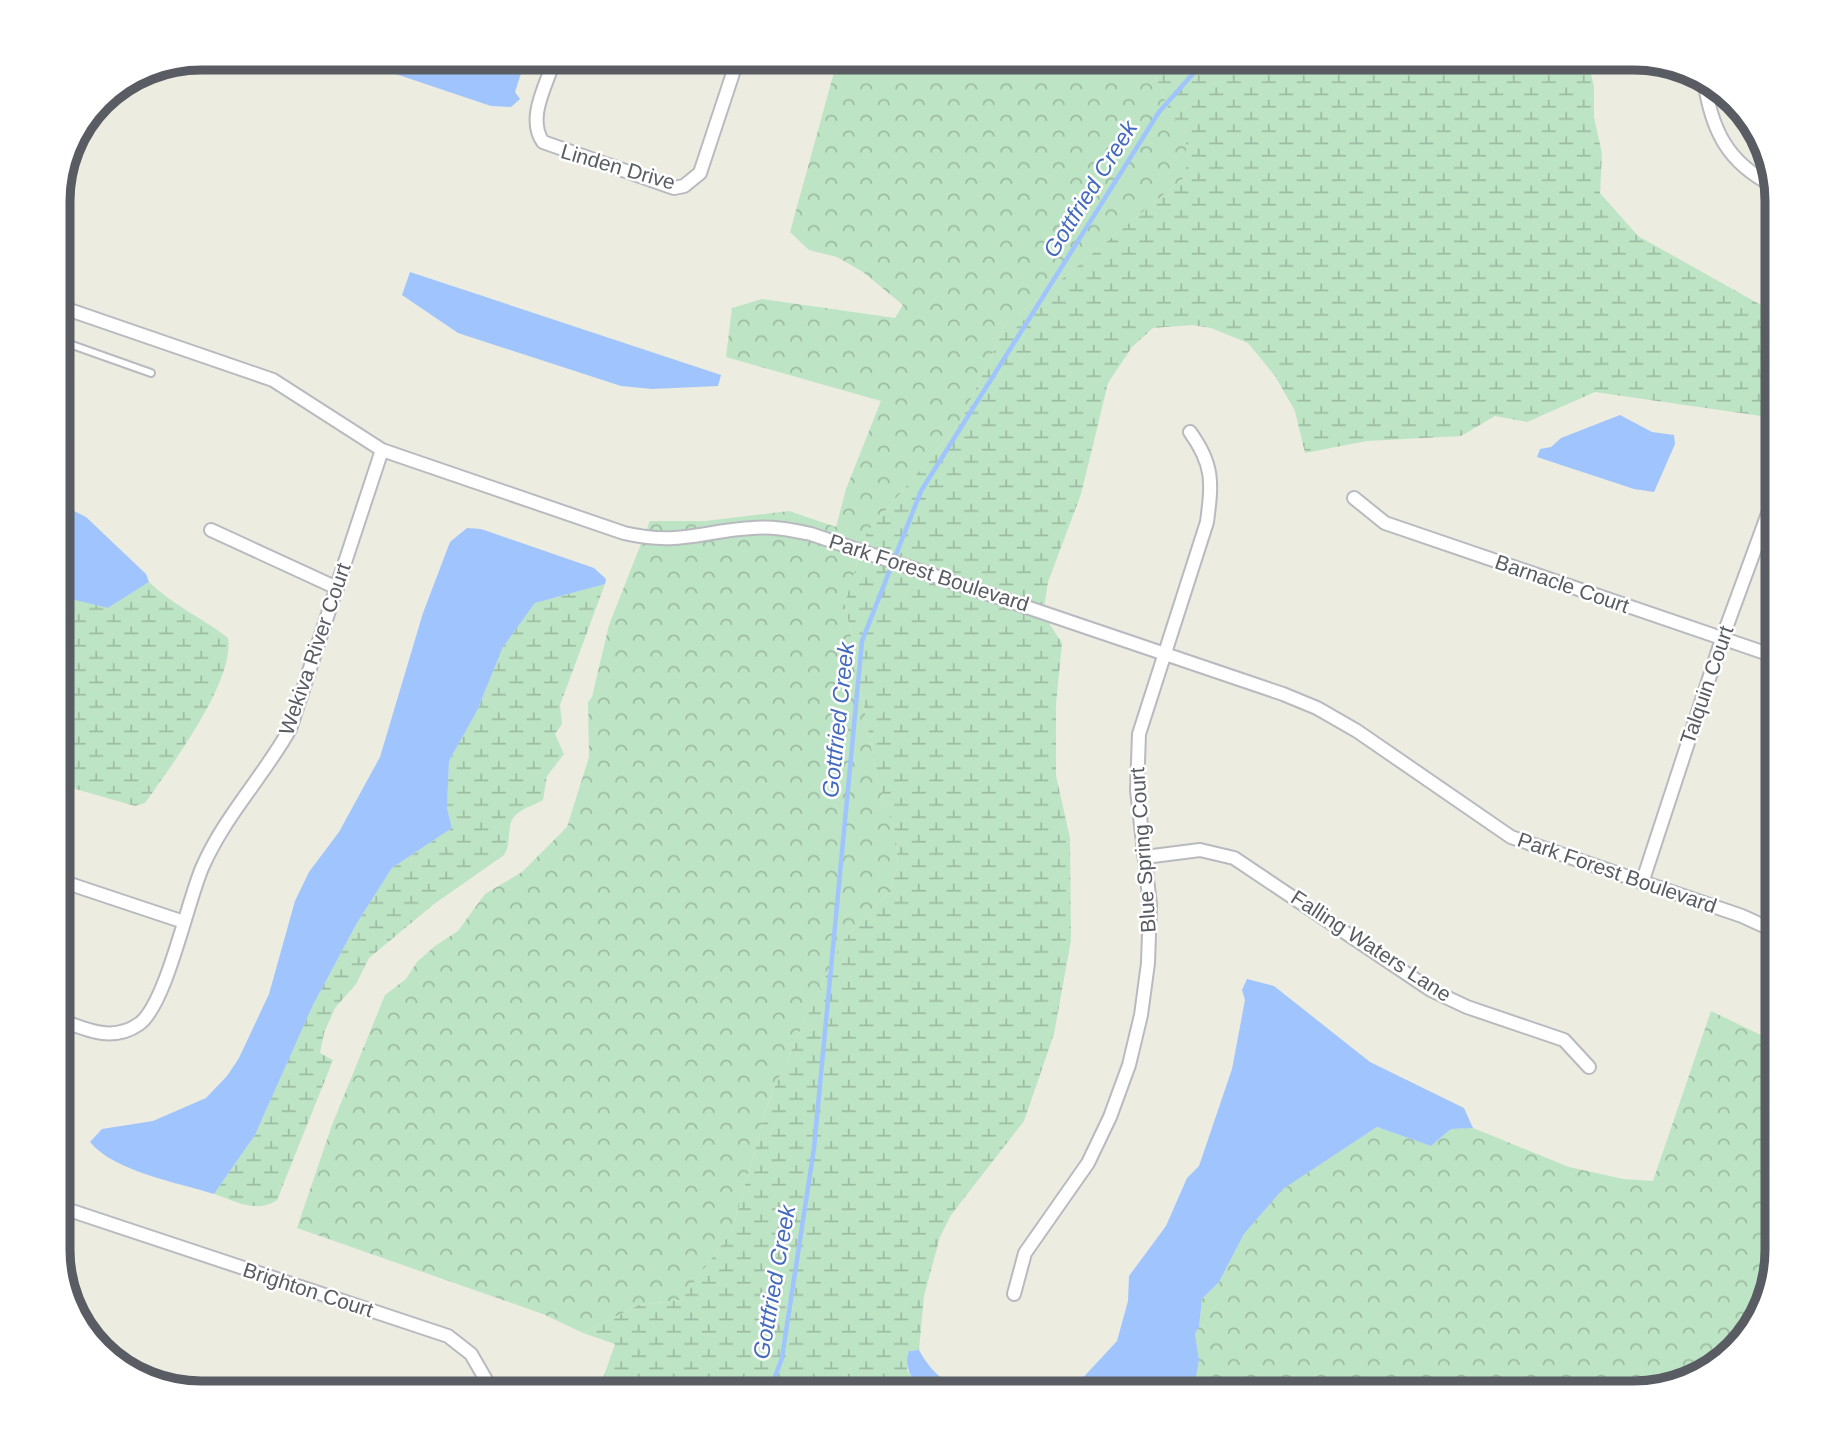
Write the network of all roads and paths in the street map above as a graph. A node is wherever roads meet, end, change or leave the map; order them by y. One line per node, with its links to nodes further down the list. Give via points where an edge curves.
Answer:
1 (551, 70): 2 (street, Linden Drive, via 536,116 537,133 544,142 674,188 694,181 700,173)
2 (734, 70)
3 (1706, 91): 4 (street, via 1709,115 1727,149)
4 (1763, 181)
5 (70, 310): 9 (street, Park Forest Boulevard, via 273,380)
6 (70, 344): 7 (lane)
7 (151, 373)
8 (1190, 432): 15 (street, Blue Spring Court, via 1209,463 1211,492 1207,522)
9 (382, 450): 13 (street, Wekiva River Court); 15 (street, Park Forest Boulevard, via 640,537 685,539 755,527 811,534)
10 (1354, 498): 14 (street, Barnacle Court, via 1385,523)
11 (1765, 522): 14 (street, Talquin Court)
12 (211, 530): 13 (street)
13 (337, 587): 20 (street, Wekiva River Court, via 290,729 214,843)
14 (1722, 639): 16 (street, Barnacle Court); 18 (street, Talquin Court)
15 (1163, 653): 17 (street, Blue Spring Court, via 1137,753); 18 (street, Park Forest Boulevard, via 1317,708 1511,837)
16 (1765, 653)
17 (1145, 857): 23 (street, Falling Waters Lane, via 1200,850 1234,858 1431,990 1564,1040); 25 (street, Blue Spring Court, via 1150,905 1148,963 1129,1065 1088,1163 1025,1253)
18 (1642, 883): 21 (street, Park Forest Boulevard)
19 (70, 884): 20 (street)
20 (184, 922): 22 (street, Wekiva River Court, via 156,1004 140,1024 111,1035)
21 (1765, 927)
22 (70, 1023)
23 (1590, 1067)
24 (70, 1213): 26 (street, Brighton Court, via 448,1336 471,1354)
25 (1014, 1294)
26 (487, 1381)

